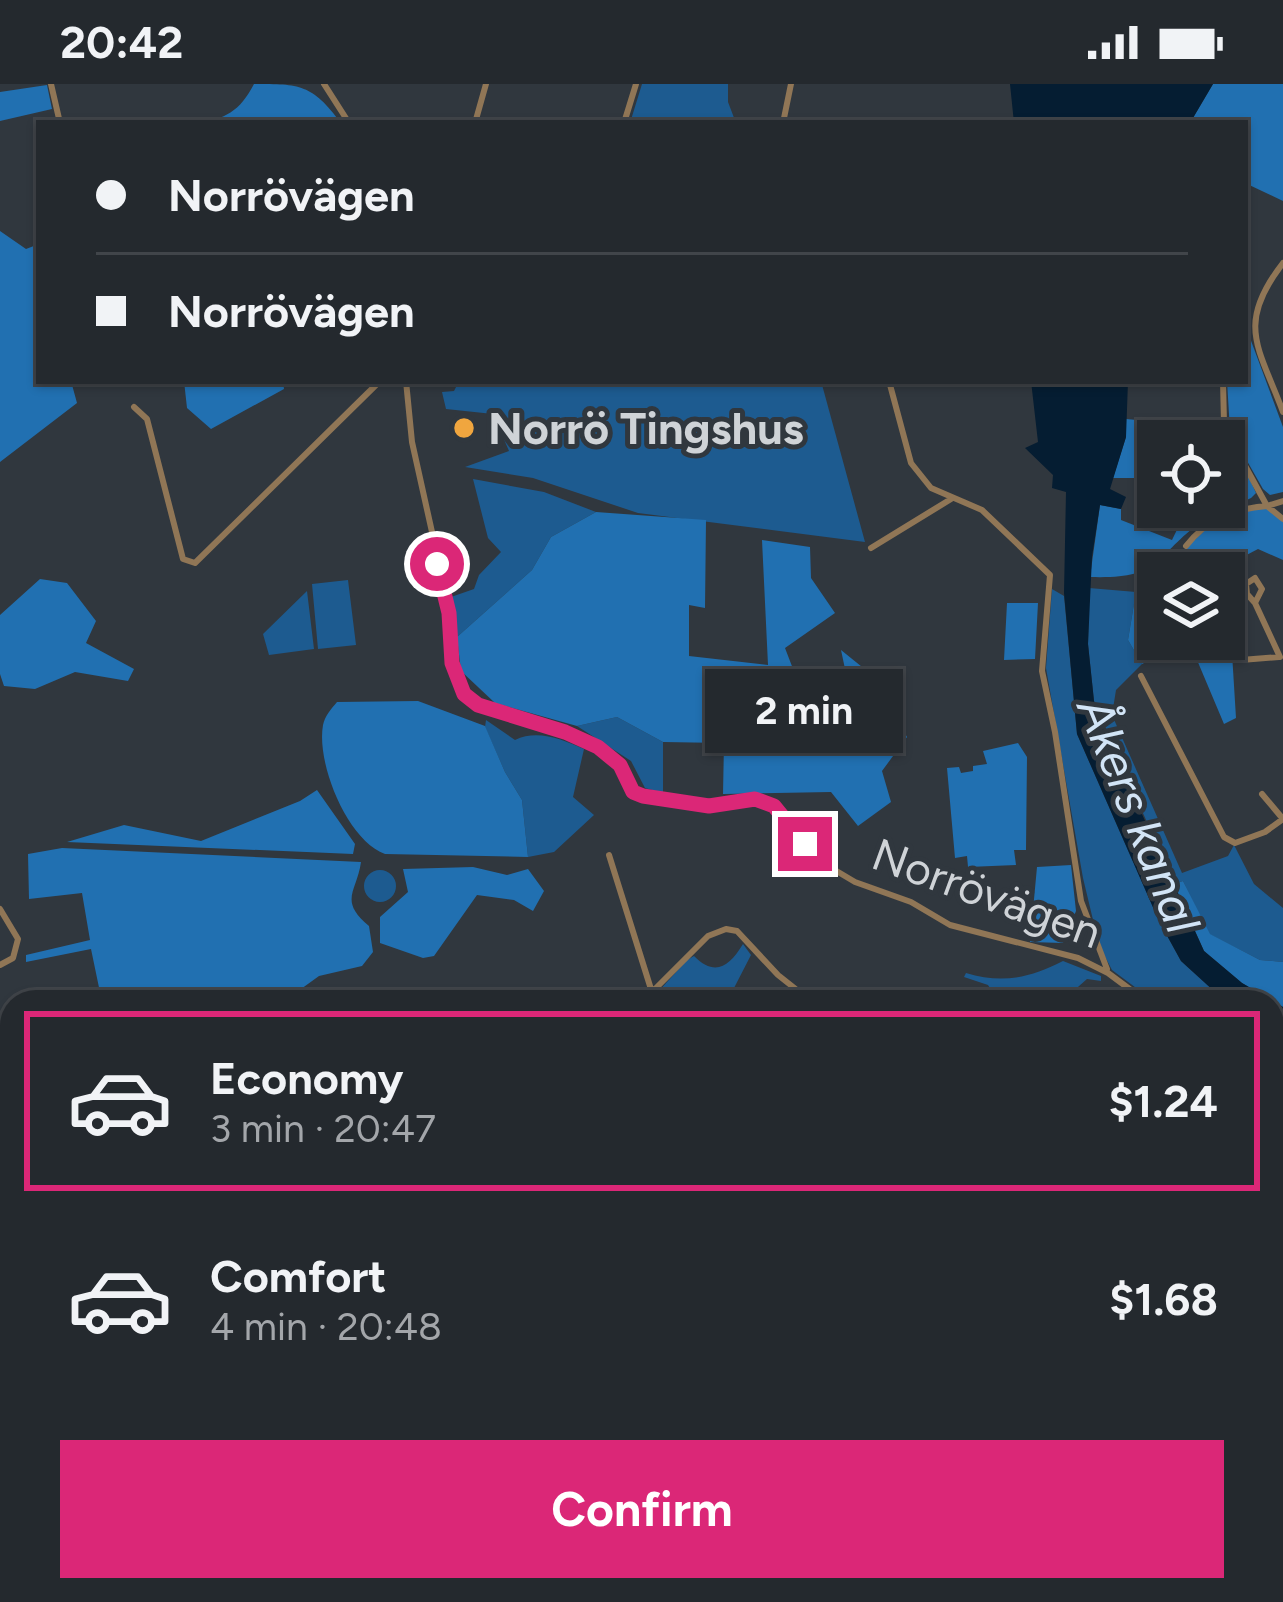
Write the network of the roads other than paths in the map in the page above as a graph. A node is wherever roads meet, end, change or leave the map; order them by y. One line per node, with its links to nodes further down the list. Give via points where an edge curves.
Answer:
1 (51, 84): 6 (street)
2 (325, 84): 7 (street)
3 (486, 84): 8 (street)
4 (636, 84): 9 (street)
5 (791, 84): 10 (street)
6 (60, 120)
7 (347, 120)
8 (476, 120)
9 (625, 120)
10 (785, 120)
11 (1283, 263): 17 (street, via 1252,321)
12 (377, 384): 16 (street, via 194,563 183,559 147,419)
13 (406, 384): 35 (street, Norrövägen, via 452,663 464,694 598,747 620,765 633,792 709,806 766,802 823,863 855,882 938,920)
14 (890, 384): 20 (street, via 911,463)
15 (1223, 384): 18 (street)
16 (134, 407)
17 (1283, 412)
18 (1224, 420)
19 (1245, 465): 22 (street)
20 (951, 499): 25 (street); 35 (street, via 982,510 1050,575 1042,671 1081,901)
21 (1283, 501): 22 (street)
22 (1268, 506): 23 (street); 24 (street, via 1227,513)
23 (1283, 519)
24 (1186, 546)
25 (871, 548)
26 (1255, 603): 27 (street)
27 (1282, 657): 28 (street)
28 (1245, 660)
29 (1141, 676): 31 (street, via 1224,837 1234,843)
30 (1262, 794): 31 (street)
31 (1283, 819)
32 (610, 855): 36 (street)
33 (0, 909): 34 (street, via 18,939 13,958)
34 (0, 965)
35 (1108, 973): 39 (street, Norrövägen)
36 (651, 990)
37 (654, 990): 38 (street, via 726,928)
38 (797, 990)
39 (1131, 990)

